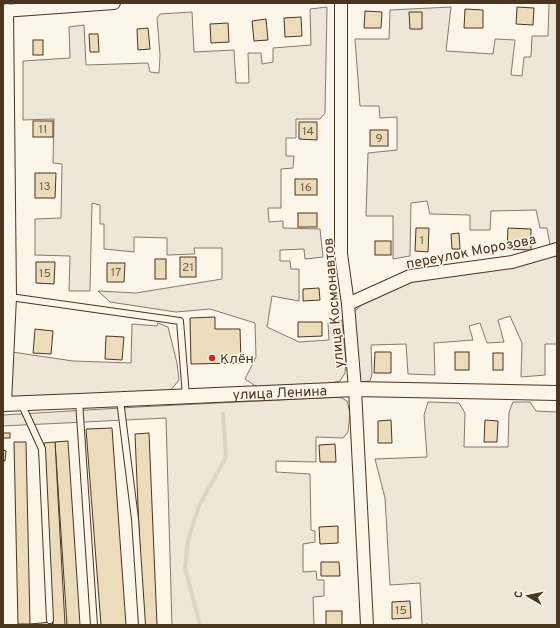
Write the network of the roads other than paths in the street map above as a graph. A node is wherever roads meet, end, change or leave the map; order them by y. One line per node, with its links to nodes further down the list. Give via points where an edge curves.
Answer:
1 (114, 3): 3 (street)
2 (341, 3): 6 (street, улица Космонавтов, via 341,254)
3 (5, 11): 5 (street)
4 (557, 249): 6 (street, переулок Морозова, via 512,262 410,276)
5 (10, 297): 9 (lane, via 180,322); 13 (street)
6 (348, 304): 7 (street, улица Космонавтов)
7 (355, 389): 8 (street, улица Ленина); 9 (street, улица Ленина); 17 (street, улица Космонавтов)
8 (557, 393)
9 (186, 396): 10 (street, улица Ленина)
10 (120, 399): 11 (street, улица Ленина); 16 (lane, via 135,519)
11 (80, 401): 12 (street, улица Ленина); 15 (lane)
12 (21, 403): 13 (street, улица Ленина); 14 (lane, via 42,450)
13 (4, 404)
14 (50, 620)
15 (94, 625)
16 (142, 625)
17 (367, 625)

